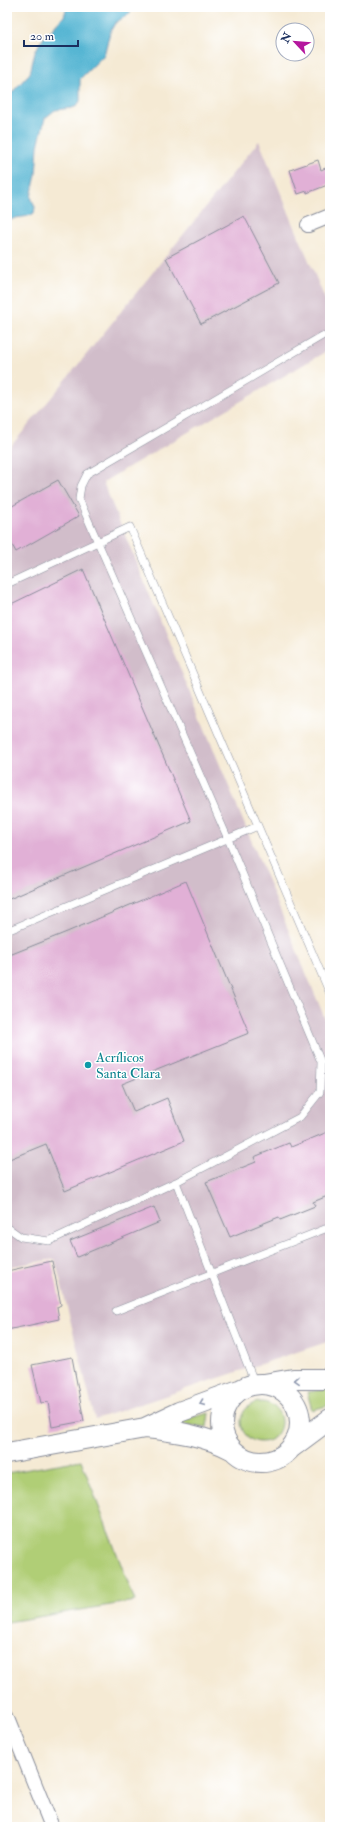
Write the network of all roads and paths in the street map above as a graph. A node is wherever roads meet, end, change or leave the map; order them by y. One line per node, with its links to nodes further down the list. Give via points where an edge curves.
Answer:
1 (330, 216): 2 (street)
2 (308, 225)
3 (322, 336): 4 (lane, via 87,474 81,486 79,499)
4 (98, 541): 5 (lane); 6 (lane, via 130,527); 7 (lane)
5 (7, 584)
6 (258, 826): 7 (lane); 9 (lane)
7 (228, 839): 8 (lane); 10 (lane, via 321,1062 320,1092 300,1117)
8 (7, 931)
9 (330, 994)
10 (176, 1182): 11 (lane, via 49,1241 21,1237); 13 (lane)
11 (7, 1227)
12 (330, 1228): 13 (lane)
13 (213, 1274): 14 (lane); 16 (lane)
14 (116, 1311)
15 (330, 1379): 16 (main road, one-way to 16, via 293,1380)
16 (253, 1386): 18 (main road, one-way to 18, via 179,1412); 19 (main road, via 229,1400 223,1412 224,1438); 20 (main road, via 275,1386 294,1402 298,1414 298,1434)
17 (330, 1419): 20 (main road)
18 (145, 1428): 19 (main road, via 207,1439); 21 (main road)
19 (233, 1450): 20 (main road, via 243,1458 255,1461 269,1461)
20 (289, 1450)
21 (7, 1453)
22 (7, 1715): 23 (street)
23 (52, 1827)

